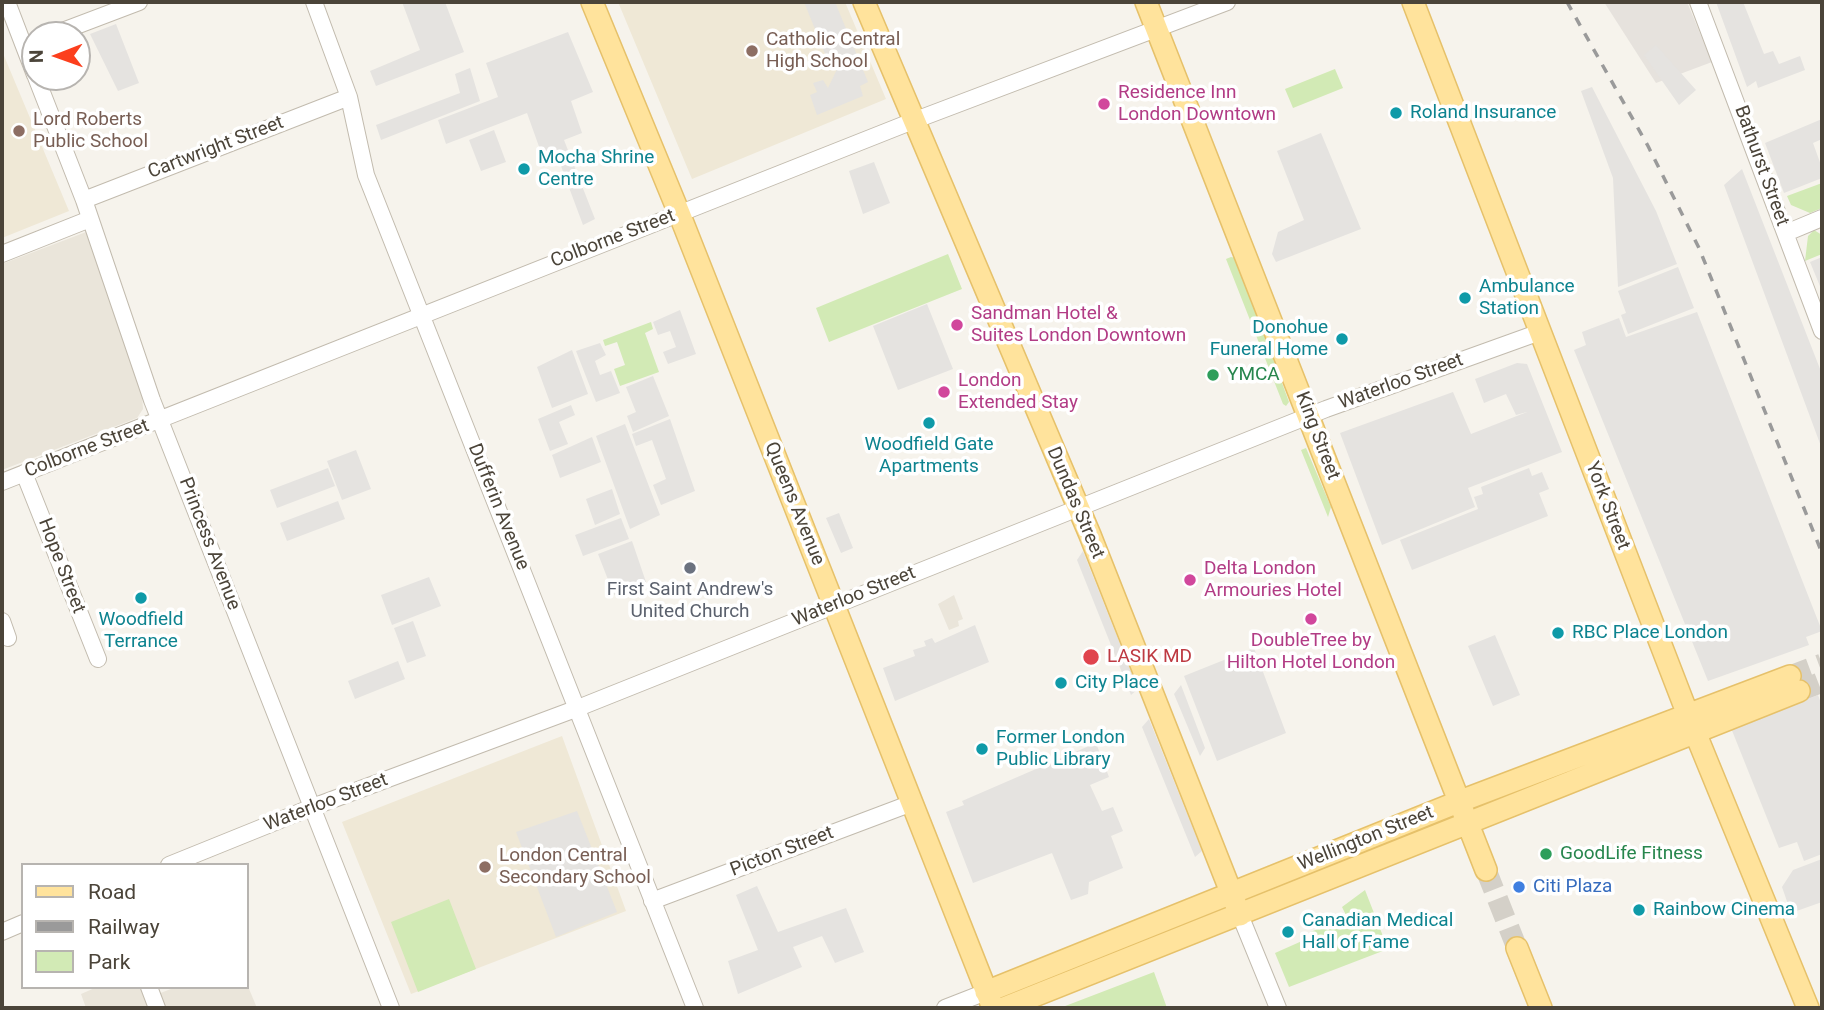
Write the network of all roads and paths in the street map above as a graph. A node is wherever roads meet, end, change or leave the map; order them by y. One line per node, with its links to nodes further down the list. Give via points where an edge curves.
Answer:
1 (7, 2): 11 (street, Princess Avenue)
2 (139, 2): 10 (street)
3 (314, 2): 15 (street, Dufferin Avenue)
4 (592, 2): 18 (main road, Queens Avenue)
5 (864, 2): 16 (main road, Dundas Street)
6 (1146, 2): 12 (main road, King Street)
7 (1227, 2): 12 (street, Colborne Street)
8 (1413, 2): 25 (main road, York Street)
9 (1699, 2): 21 (street, Bathurst Street)
10 (89, 21)
11 (8, 24): 13 (street, Princess Avenue)
12 (1157, 29): 16 (street, Colborne Street); 26 (main road, King Street)
13 (21, 36)
14 (41, 91): 17 (street, Princess Avenue)
15 (349, 97): 17 (street, Cartwright Street); 23 (street, Dufferin Avenue, via 366,175)
16 (913, 121): 18 (street, Colborne Street); 30 (main road, Dundas Street)
17 (84, 200): 20 (street, Princess Avenue)
18 (679, 213): 23 (street, Colborne Street); 31 (main road, Queens Avenue)
19 (1822, 218): 21 (street)
20 (90, 219): 22 (street); 27 (street, Princess Avenue)
21 (1786, 233): 24 (street, Bathurst Street)
22 (2, 254)
23 (421, 314): 27 (street, Colborne Street); 36 (street, Dufferin Avenue)
24 (1822, 331)
25 (1540, 332): 26 (street, Waterloo Street); 37 (main road, York Street)
26 (1310, 417): 30 (street, Waterloo Street); 40 (main road, King Street)
27 (161, 420): 28 (street, Colborne Street); 42 (street, Princess Avenue)
28 (24, 472): 29 (street, Colborne Street); 34 (street, Hope Street)
29 (2, 482)
30 (1077, 509): 31 (street, Waterloo Street); 46 (main road, Dundas Street)
31 (834, 605): 36 (street, Waterloo Street); 41 (main road, Queens Avenue)
32 (2, 621): 33 (street)
33 (8, 638)
34 (98, 659)
35 (1794, 683): 37 (main road, Wellington Street)
36 (578, 708): 42 (street, Waterloo Street); 47 (street, Dufferin Avenue)
37 (1692, 724): 38 (main road, Wellington Street); 39 (main road, York Street); 40 (main road, Wellington Street)
38 (1659, 748): 39 (main road, via 1685,750); 43 (main road, Wellington Street)
39 (1710, 766): 61 (main road, York Street)
40 (1458, 802): 43 (main road, King Street); 46 (main road, Wellington Street)
41 (912, 803): 47 (street, Picton Street); 53 (main road, Queens Avenue)
42 (310, 807): 44 (street, Waterloo Street); 55 (street, Princess Avenue)
43 (1468, 822): 45 (main road, King Street); 48 (main road, Wellington Street)
44 (174, 863)
45 (1486, 870)
46 (1231, 894): 48 (main road, Dundas Street); 53 (main road, Wellington Street)
47 (652, 901): 56 (street, Dufferin Avenue)
48 (1240, 915): 58 (main road, Wellington Street); 59 (street, Dundas Street)
49 (21, 924): 50 (street)
50 (2, 932)
51 (1517, 948): 60 (main road)
52 (150, 989): 54 (street)
53 (989, 1000): 57 (street, Wellington Street)
54 (157, 1008)
55 (391, 1008)
56 (695, 1008)
57 (945, 1008)
58 (1004, 1008)
59 (1278, 1008)
60 (1541, 1008)
61 (1808, 1008)

